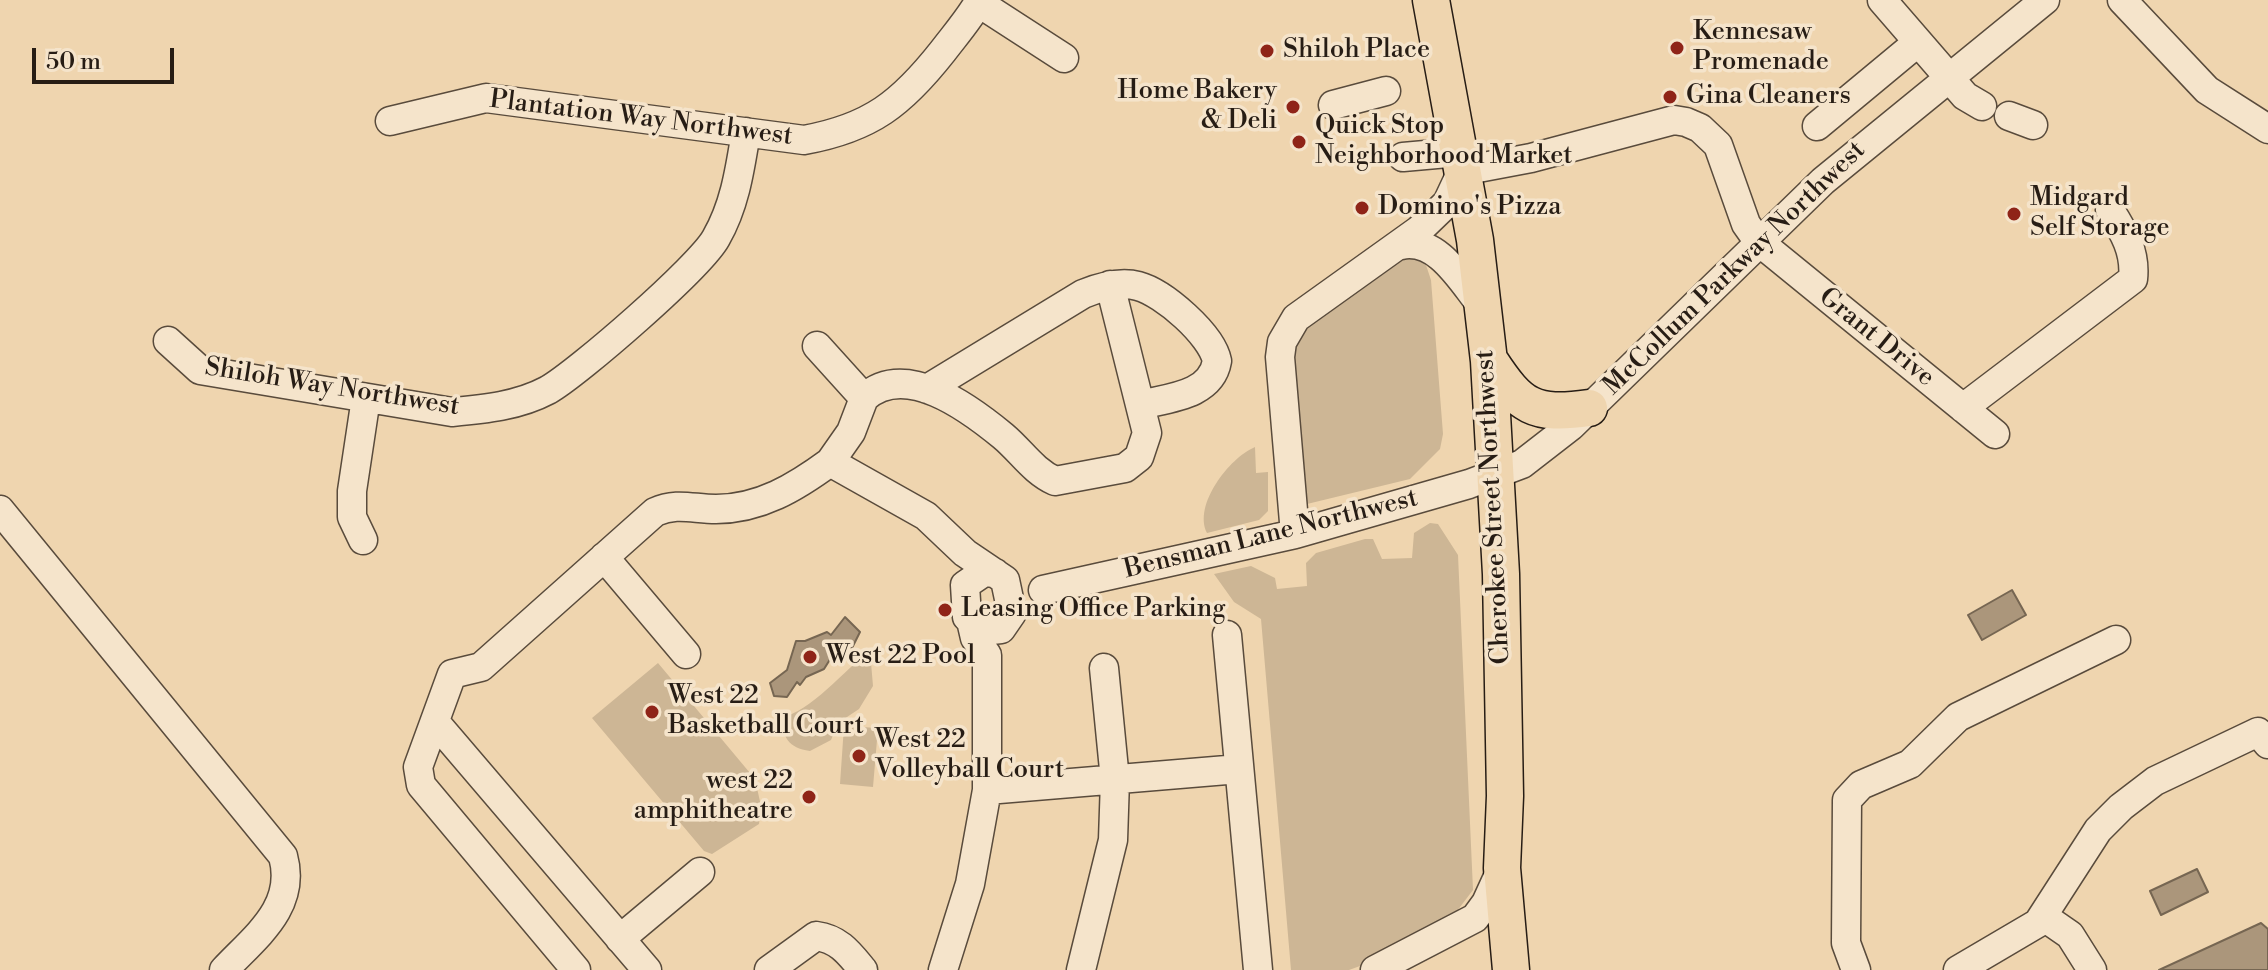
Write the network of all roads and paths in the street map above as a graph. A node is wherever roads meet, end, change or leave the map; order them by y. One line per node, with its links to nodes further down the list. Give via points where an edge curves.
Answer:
1 (1431, 0): 17 (main road, Cherokee Street Northwest)
2 (1882, 0): 6 (street)
3 (2045, 0): 8 (street, McCollum Parkway Northwest)
4 (2122, 0): 14 (street, via 2207,90)
5 (980, 1): 7 (street); 15 (street, Plantation Way Northwest, via 915,86 873,119 804,140)
6 (1917, 43): 8 (street); 13 (street)
7 (1064, 58)
8 (1947, 78): 11 (street); 19 (street, McCollum Parkway Northwest)
9 (1386, 91): 10 (street)
10 (1333, 105)
11 (1982, 106)
12 (390, 121): 15 (street, Plantation Way Northwest, via 486,98)
13 (1817, 126)
14 (2268, 129)
15 (746, 132): 27 (street, Shiloh Way Northwest, via 736,189 715,240 699,262 563,380 530,398 452,412)
16 (1403, 157): 17 (street)
17 (1461, 162): 19 (street, via 1516,161 1674,120 1686,122 1718,145 1746,224); 20 (street, via 1447,203); 22 (main road, Cherokee Street Northwest)
18 (2110, 210): 31 (street, via 2134,259 2133,279)
19 (1758, 241): 30 (street, McCollum Parkway Northwest); 31 (street, Grant Drive)
20 (1401, 245): 22 (street, via 1422,245 1435,252); 36 (street, via 1296,318 1282,342)
21 (1110, 285): 26 (street, via 1055,308); 29 (street); 29 (street, via 1137,285 1150,291 1196,326 1214,349 1215,371 1203,386)
22 (1482, 306): 25 (main road, Cherokee Street Northwest)
23 (168, 341): 27 (street, Shiloh Way Northwest, via 200,370)
24 (817, 346): 28 (street)
25 (1489, 361): 30 (main road, via 1531,407 1556,412); 34 (main road, Cherokee Street Northwest)
26 (927, 389): 28 (street, via 892,383); 29 (street, via 1004,437 1045,477 1063,482 1125,468 1139,457 1147,433)
27 (366, 398): 37 (street, via 352,491 352,517)
28 (864, 398): 33 (street, via 851,432)
29 (1140, 405)
30 (1589, 408): 34 (street, McCollum Parkway Northwest, via 1540,452)
31 (1963, 408): 32 (street, Grant Drive)
32 (1995, 434)
33 (830, 462): 38 (street, via 926,516); 39 (street, via 786,492 747,505 667,506)
34 (1498, 475): 36 (street, Bensman Lane Northwest); 55 (main road, Cherokee Street Northwest)
35 (0, 510): 61 (street, via 283,856 285,895 277,914)
36 (1295, 534): 42 (street, Bensman Lane Northwest)
37 (363, 540)
38 (969, 554): 40 (street); 41 (street, via 962,562); 42 (street, via 1004,555)
39 (604, 557): 47 (street); 50 (street, via 481,667 452,674)
40 (1000, 576): 41 (street, via 984,572); 42 (street); 43 (street)
41 (965, 585): 44 (street)
42 (1039, 588): 43 (street)
43 (1007, 621): 44 (street, via 982,631); 48 (street)
44 (972, 625): 48 (street)
45 (1227, 635): 52 (street)
46 (2116, 640): 70 (street, via 1958,717 1910,764 1861,785 1847,800 1846,943)
47 (686, 654)
48 (987, 655): 54 (street)
49 (1104, 668): 53 (street)
50 (436, 723): 59 (street); 62 (street, via 418,767 421,785)
51 (2268, 744): 57 (street, via 2258,732 2155,781 2098,830)
52 (1239, 769): 53 (street); 68 (street)
53 (1115, 780): 54 (street); 67 (street, via 1113,840)
54 (987, 790): 66 (street, via 970,884)
55 (1502, 868): 58 (street, via 1481,910); 60 (main road, Cherokee Street Northwest)
56 (700, 872): 59 (street)
57 (2044, 917): 71 (street); 72 (street, via 2070,935)
58 (1458, 930): 60 (street, via 1486,934); 69 (street)
59 (620, 939): 63 (street)
60 (1509, 958)
61 (224, 970)
62 (576, 970)
63 (647, 970)
64 (769, 970): 65 (street, via 816,936 843,946)
65 (863, 970)
66 (943, 970)
67 (1081, 970)
68 (1258, 970)
69 (1375, 970)
70 (1856, 970)
71 (1958, 970)
72 (2092, 970)

